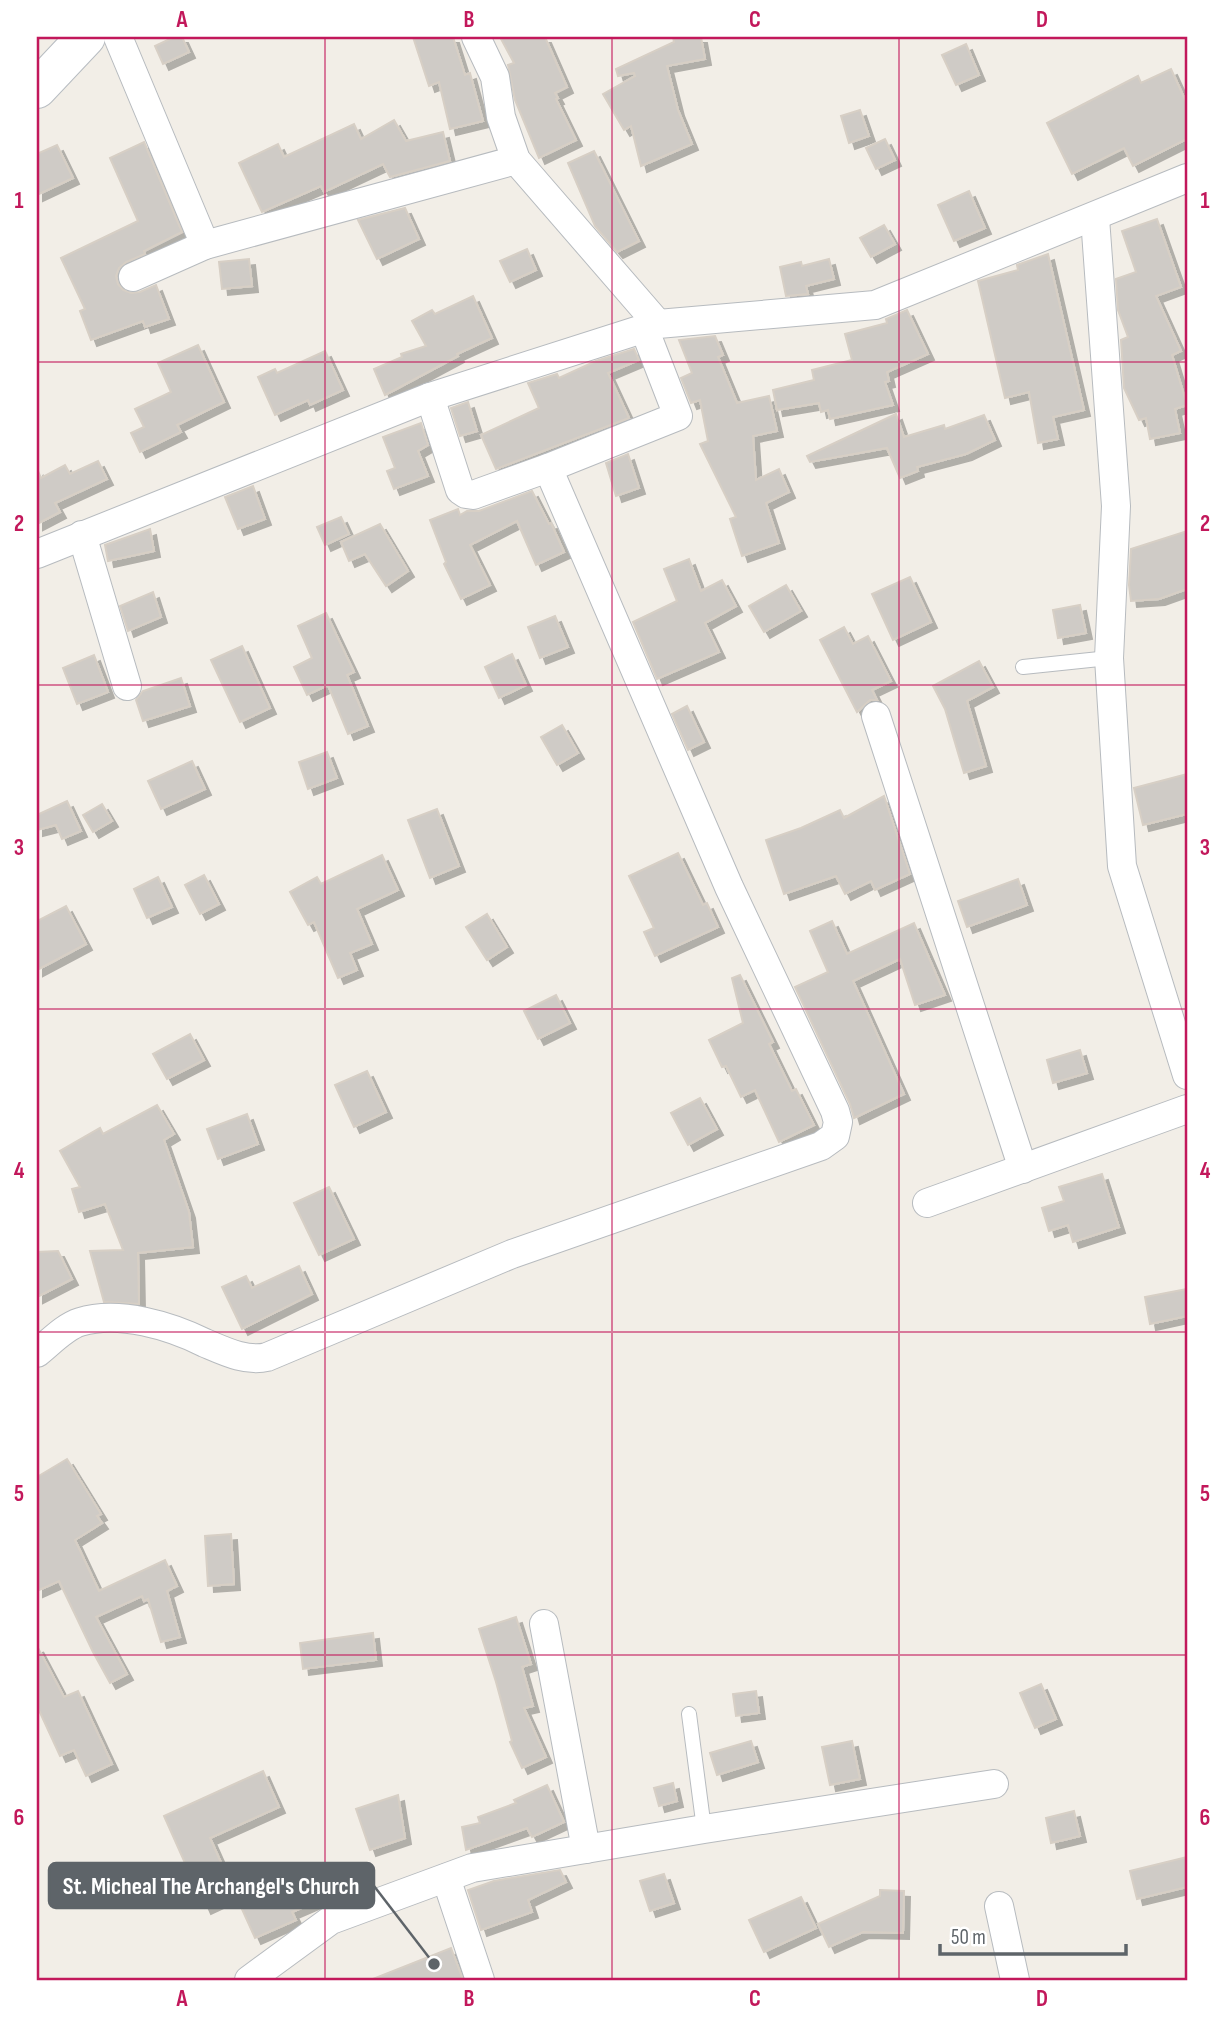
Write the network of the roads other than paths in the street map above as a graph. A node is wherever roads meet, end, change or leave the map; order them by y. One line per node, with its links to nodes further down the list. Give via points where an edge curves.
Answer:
1 (86, 37): 4 (street)
2 (118, 37): 8 (street)
3 (476, 37): 5 (street, via 495,77 501,117)
4 (37, 89)
5 (516, 160): 8 (street); 10 (street)
6 (1187, 178): 7 (street)
7 (1095, 218): 10 (street, via 875,305); 15 (street, via 1115,506)
8 (205, 245): 9 (street)
9 (133, 276)
10 (651, 326): 11 (street); 12 (street, via 678,416)
11 (430, 397): 12 (street, via 464,493 473,495); 13 (street)
12 (548, 468): 23 (street, via 729,887 835,1111 835,1136 821,1146 512,1254 267,1357 252,1359 178,1329 126,1319 80,1322)
13 (82, 535): 14 (street); 17 (street)
14 (37, 554)
15 (1109, 657): 16 (lane); 19 (street, via 1122,866)
16 (1023, 667)
17 (127, 686)
18 (876, 716): 21 (street)
19 (1187, 1075)
20 (1187, 1109): 21 (street)
21 (1023, 1169): 22 (street)
22 (927, 1203)
23 (37, 1353)
24 (544, 1624): 28 (street)
25 (690, 1714): 27 (lane)
26 (994, 1784): 27 (street)
27 (704, 1829): 28 (street)
28 (586, 1849): 29 (street, via 472,1868)
29 (446, 1878): 31 (street, via 331,1920); 32 (street)
30 (999, 1906): 33 (street)
31 (249, 1980)
32 (480, 1980)
33 (1015, 1980)

